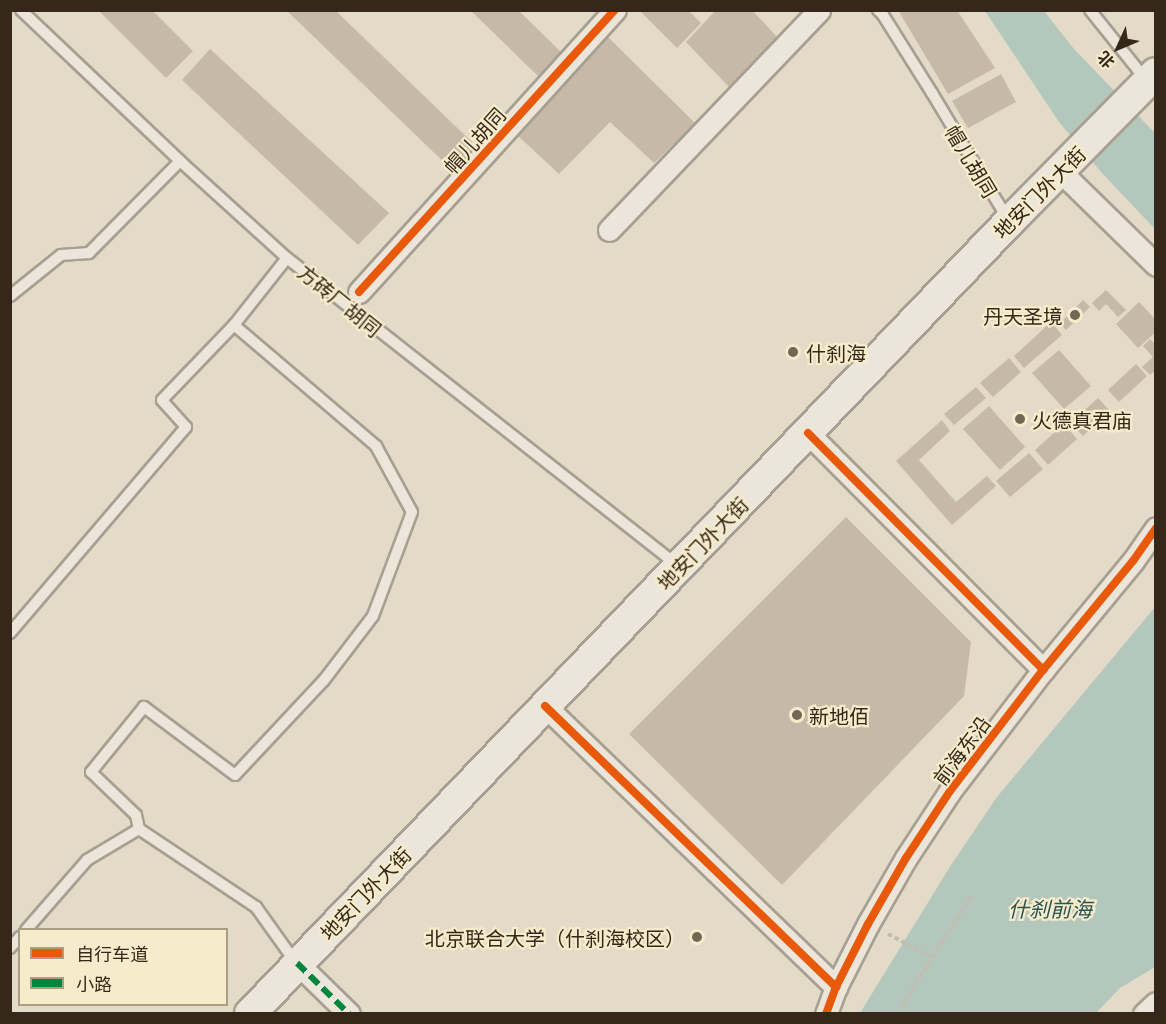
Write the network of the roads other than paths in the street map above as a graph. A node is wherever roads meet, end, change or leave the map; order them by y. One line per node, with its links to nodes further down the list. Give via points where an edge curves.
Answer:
1 (21, 10): 7 (lane, 方砖厂胡同)
2 (615, 10): 13 (street, 帽儿胡同)
3 (819, 10): 10 (street)
4 (878, 10): 9 (lane, 帽儿胡同)
5 (1090, 10): 6 (lane)
6 (1153, 81): 8 (main road, 地安门外大街)
7 (180, 161): 11 (lane, 方砖厂胡同); 14 (lane, via 89,253 61,255)
8 (1060, 171): 9 (main road, 地安门外大街); 12 (street)
9 (1009, 222): 16 (main road, 地安门外大街)
10 (609, 230)
11 (287, 258): 15 (lane); 18 (lane, 方砖厂胡同)
12 (1155, 265)
13 (359, 292)
14 (10, 296)
15 (234, 325): 19 (lane, via 162,400 186,427); 22 (lane, via 376,446 412,512 372,616 324,680 234,775 144,707 91,772 136,815)
16 (808, 433): 18 (main road, 地安门外大街); 20 (street)
17 (1155, 528): 20 (street, 前海东沿, via 1133,561)
18 (679, 567): 21 (main road, 地安门外大街)
19 (10, 633)
20 (1043, 670): 25 (street, 前海东沿, via 950,791 868,924)
21 (545, 706): 24 (main road, 地安门外大街); 25 (street)
22 (139, 829): 23 (lane, via 87,860); 24 (lane, via 256,907)
23 (28, 928)
24 (297, 963): 27 (main road, 地安门外大街); 28 (street)
25 (836, 987): 29 (street, 前海东沿)
26 (1155, 1003): 30 (street)
27 (250, 1014)
28 (349, 1014)
29 (826, 1014)
30 (1144, 1014)

